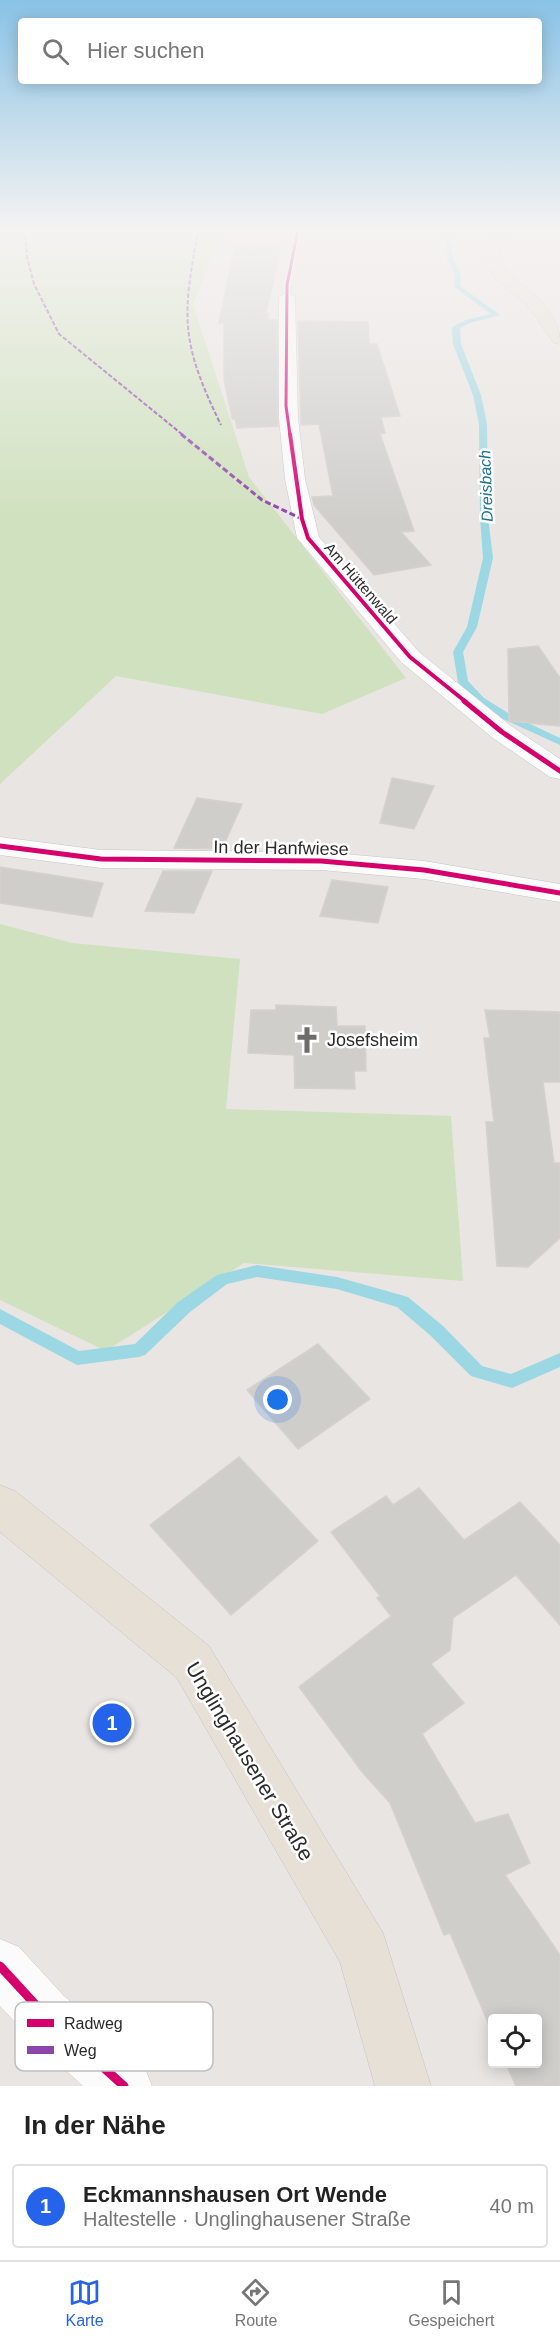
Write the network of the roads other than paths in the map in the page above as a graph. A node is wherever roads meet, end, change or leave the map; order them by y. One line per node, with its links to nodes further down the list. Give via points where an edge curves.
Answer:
1 (287, 326): 4 (street, Am Hüttenwald, via 286,406 308,538 410,657 502,732)
2 (551, 326): 3 (main road)
3 (560, 339)
4 (560, 771)
5 (0, 846): 6 (street, In der Hanfwiese, via 101,859 321,861 424,870)
6 (560, 893)
7 (0, 1505): 12 (main road, Unglinghausener Straße, via 193,1662 364,1952)
8 (0, 1966): 9 (street)
9 (33, 2002)
10 (107, 2071): 11 (street)
11 (124, 2086)
12 (403, 2086)

